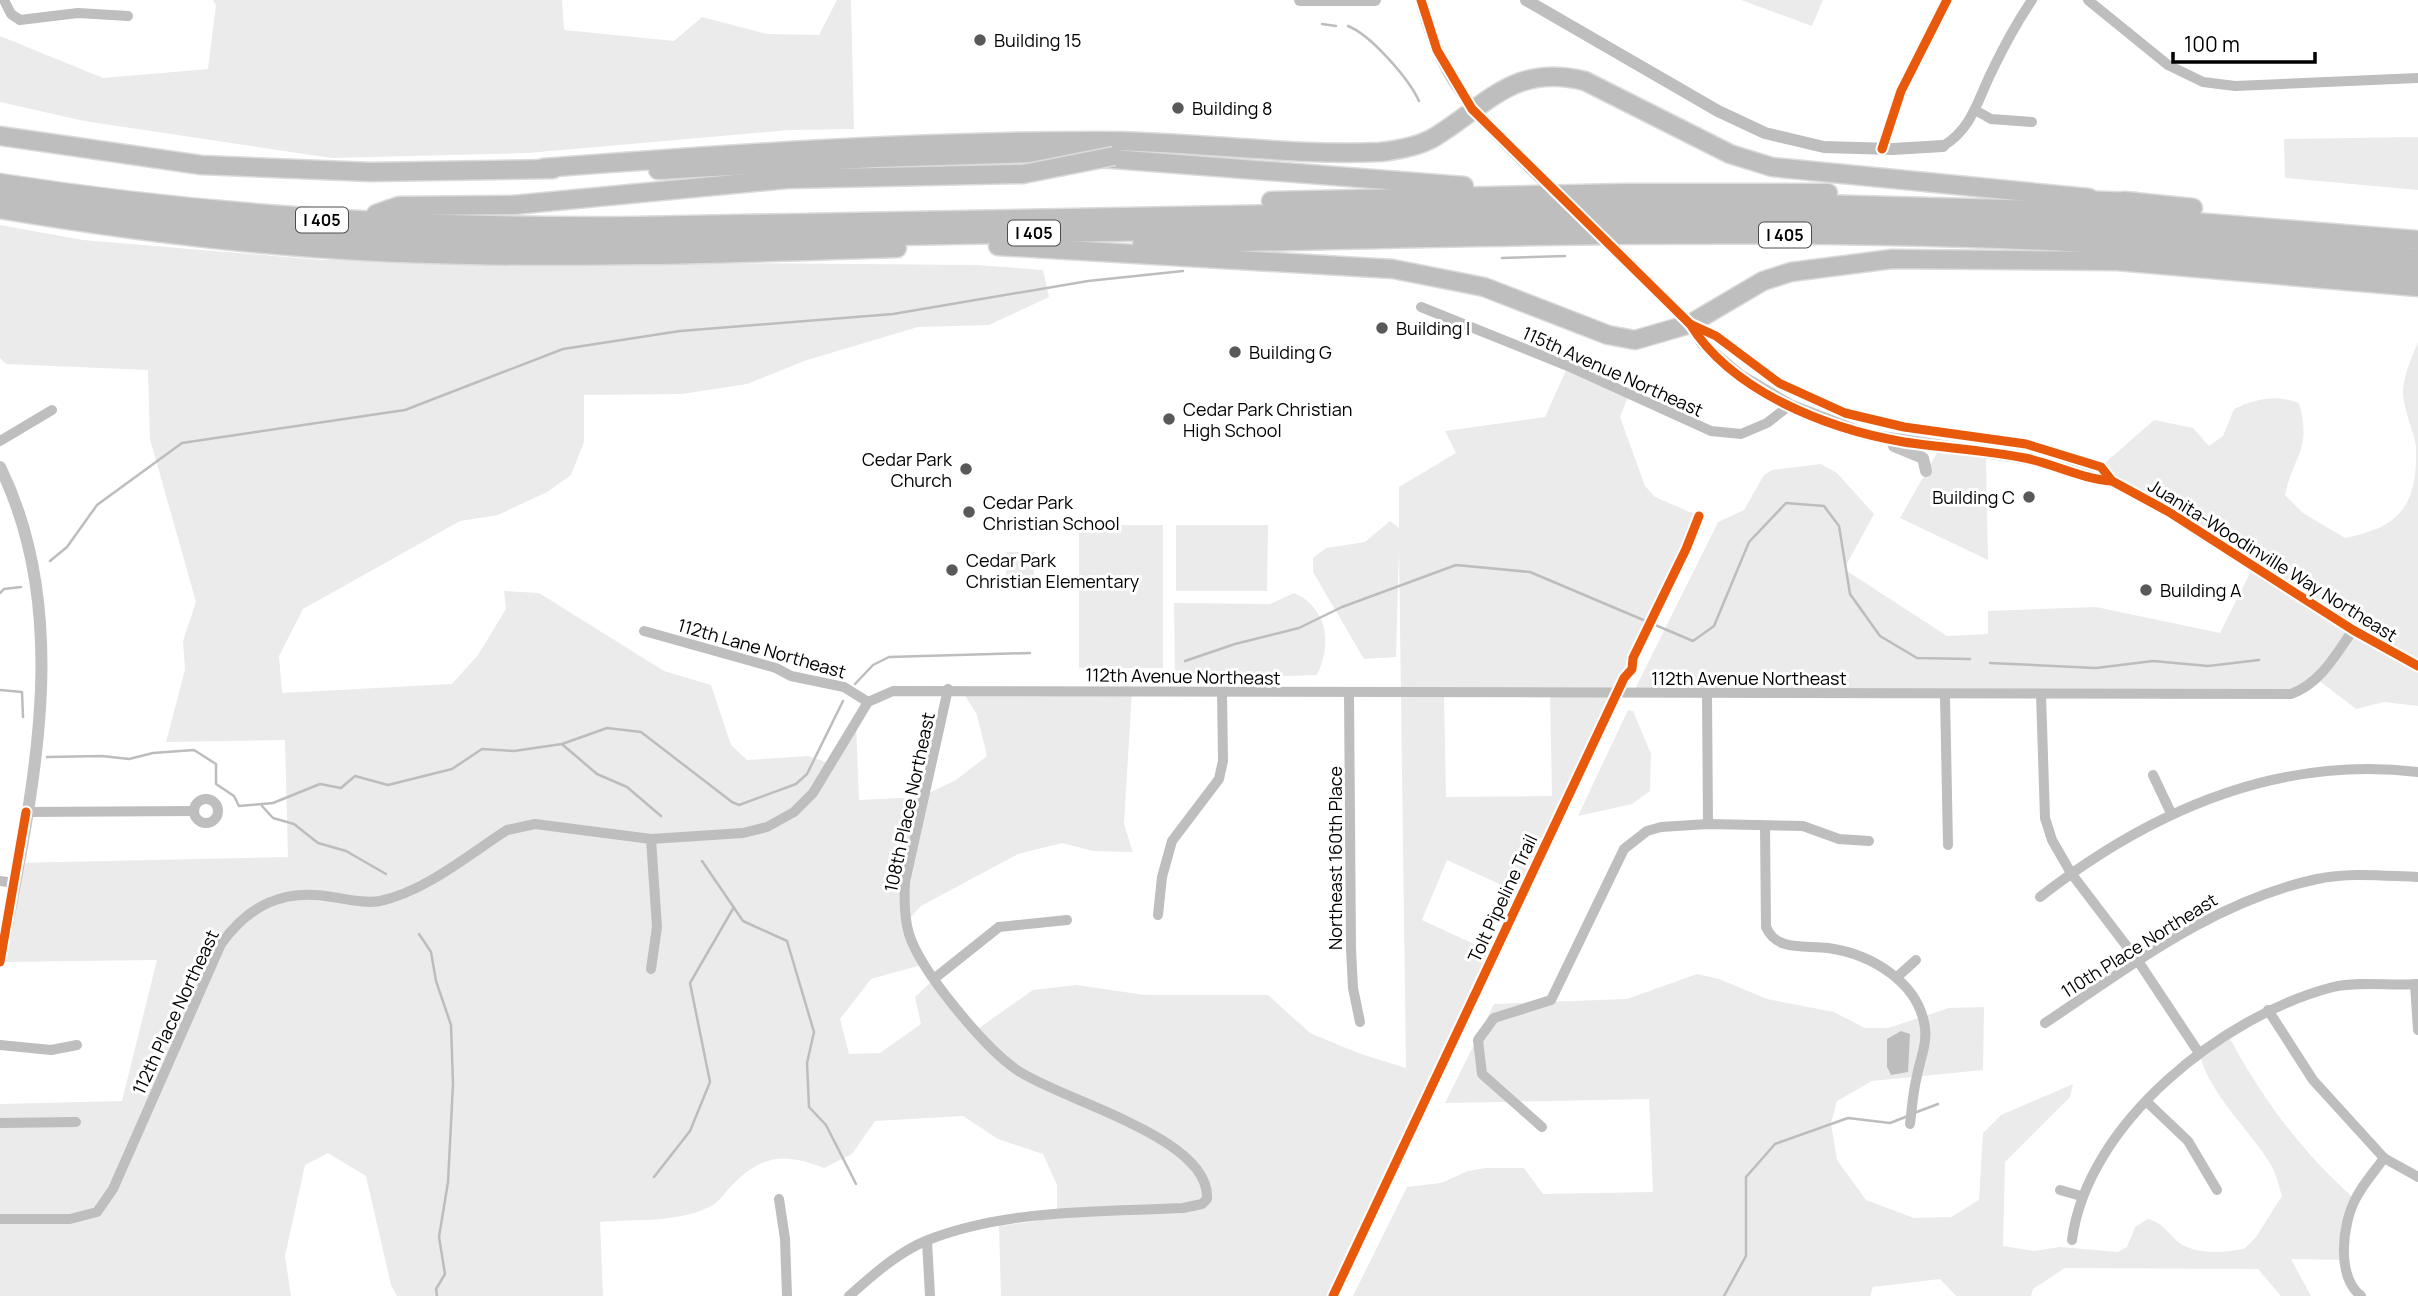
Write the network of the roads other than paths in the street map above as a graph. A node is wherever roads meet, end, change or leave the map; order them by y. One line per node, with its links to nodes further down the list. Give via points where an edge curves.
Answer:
1 (4, 0): 8 (street, via 20,20 78,13)
2 (1300, 0): 3 (street)
3 (1375, 0)
4 (1421, 0): 10 (main road, Juanita-Woodinville Way Northeast, via 1437,50)
5 (1526, 0): 14 (street, via 1718,111 1765,133 1824,147)
6 (2032, 0): 11 (street)
7 (2088, 0): 9 (street, via 2168,65 2203,82 2235,86)
8 (128, 16)
9 (2418, 78)
10 (1472, 109): 15 (highway, via 1432,139 1396,151); 21 (highway, via 1520,81 1567,77 1585,81 1730,154 1772,167); 33 (main road, Juanita-Woodinville Way Northeast, bridge)
11 (1975, 110): 12 (street, via 1991,118); 14 (street, via 1958,138)
12 (2032, 122)
13 (0, 136): 16 (highway, via 201,165 371,172)
14 (1943, 146)
15 (1195, 147): 16 (highway, via 1073,141 858,145); 23 (highway, bridge, via 1133,152 1023,174 787,179 513,205 399,206)
16 (542, 168): 19 (highway, via 717,169 1035,153 1435,185)
17 (0, 173): 23 (highway, I 405, via 95,189)
18 (0, 183): 26 (highway, I 405, via 230,213 451,226 1816,204 2046,210)
19 (1625, 193): 21 (highway, I 405, via 1775,191); 23 (highway, I 405, via 728,216)
20 (0, 195): 25 (highway, I 405, via 269,230 500,241 1752,220 1956,223)
21 (2136, 202): 24 (highway, I 405)
22 (0, 209): 27 (highway, I 405, via 261,243 431,254 687,254)
23 (376, 214)
24 (2418, 228)
25 (2213, 238): 28 (highway, I 405); 29 (highway, I 405)
26 (2418, 240)
27 (999, 246): 28 (highway, I 405, via 1820,235 1972,237); 33 (highway, via 1392,270 1483,287 1622,339 1656,336)
28 (2186, 251): 30 (highway, I 405)
29 (2418, 258)
30 (2418, 272)
31 (2418, 287): 33 (highway, via 2117,261 1892,259 1791,272 1763,281)
32 (1421, 307): 34 (street, 115th Avenue Northeast, via 1568,366 1711,431 1741,434 1767,423)
33 (1690, 324): 34 (main road, Juanita-Woodinville Way Northeast, via 1703,344 1741,376); 37 (main road, Juanita-Woodinville Way Northeast, via 1716,336 1753,367 1810,398 1872,421)
34 (1790, 405): 36 (main road, Juanita-Woodinville Way Northeast)
35 (52, 410): 38 (street)
36 (1868, 435): 37 (main road, via 1894,433 1946,440); 39 (main road, Juanita-Woodinville Way Northeast); 41 (main road, via 1923,458)
37 (1958, 436): 39 (main road); 42 (main road, Juanita-Woodinville Way Northeast, via 2054,452 2101,467)
38 (0, 440)
39 (2010, 456): 42 (main road, Juanita-Woodinville Way Northeast)
40 (0, 467): 56 (main road, via 29,540 42,613 42,678)
41 (1926, 471)
42 (2112, 481): 43 (main road, Juanita-Woodinville Way Northeast, via 2169,512)
43 (2353, 630): 45 (main road, Juanita-Woodinville Way Northeast); 49 (street, 112th Avenue Northeast, via 2322,674 2291,694)
44 (645, 631): 52 (street, 112th Lane Northeast, via 791,676 844,687)
45 (2418, 666)
46 (948, 689): 47 (street, 112th Avenue Northeast); 52 (street, via 892,691); 75 (street, 108th Place Northeast, via 905,882 909,937)
47 (1222, 692): 48 (street, 112th Avenue Northeast); 68 (street, via 1219,779 1172,842)
48 (1349, 693): 50 (street, 112th Avenue Northeast); 78 (street, Northeast 160th Place, via 1351,949)
49 (2041, 694): 51 (street, 112th Avenue Northeast); 63 (street, via 2045,818)
50 (1707, 695): 51 (street, 112th Avenue Northeast); 58 (street)
51 (1945, 695): 62 (street)
52 (867, 702): 60 (street, 112th Place Northeast, via 813,793 794,812 767,827 743,833)
53 (2418, 772): 57 (street, via 2314,772 2252,786)
54 (2153, 775): 57 (street)
55 (194, 811): 56 (street)
56 (26, 812): 66 (main road)
57 (2171, 813): 63 (street)
58 (1708, 824): 59 (street); 88 (street, via 1647,831 1624,849 1551,1000 1494,1017 1484,1027 1478,1040 1482,1074)
59 (1765, 826): 61 (street, via 1803,826 1839,839); 74 (street, via 1766,927 1770,936 1786,944 1831,948 1865,958)
60 (651, 839): 73 (street, via 657,927); 95 (street, 112th Place Northeast, via 560,826 521,827 508,830 415,888 378,902 305,893 280,896 253,908 221,944 97,1212 84,1217)
61 (1869, 841)
62 (1948, 845)
63 (2071, 873): 67 (street); 71 (street)
64 (2418, 877): 71 (street, 110th Place Northeast, via 2339,876 2273,891 2199,922)
65 (0, 881): 66 (street)
66 (14, 883): 72 (main road)
67 (2040, 897)
68 (1158, 915)
69 (1067, 919): 75 (street, via 999,927)
70 (1916, 960): 74 (street)
71 (2138, 961): 79 (street, 110th Place Northeast); 83 (street)
72 (0, 962)
73 (651, 969)
74 (1897, 977): 87 (street, via 1918,1007 1925,1027)
75 (935, 978): 97 (street, 108th Place Northeast, via 994,1053 1020,1072 1168,1143 1191,1162 1208,1190 1202,1204 1183,1208 1019,1218)
76 (2416, 984): 77 (street, via 2335,987); 80 (street)
77 (2268, 1010): 83 (street); 89 (street, via 2313,1080)
78 (1360, 1022)
79 (2045, 1023)
80 (2418, 1030)
81 (0, 1045): 82 (street, via 51,1050)
82 (77, 1045)
83 (2199, 1053): 84 (street)
84 (2147, 1102): 92 (street, via 2188,1141); 93 (street, via 2101,1159)
85 (76, 1122): 86 (street)
86 (0, 1123)
87 (1910, 1124)
88 (1542, 1128)
89 (2384, 1158): 90 (street); 101 (street, via 2355,1199 2347,1225 2347,1275)
90 (2418, 1177)
91 (2060, 1189): 93 (street)
92 (2217, 1190)
93 (2081, 1195): 96 (street)
94 (779, 1199): 98 (street)
95 (0, 1219)
96 (2072, 1240)
97 (927, 1241): 99 (street, via 885,1265); 100 (street)
98 (787, 1296)
99 (849, 1296)
100 (930, 1296)
101 (2361, 1296)

